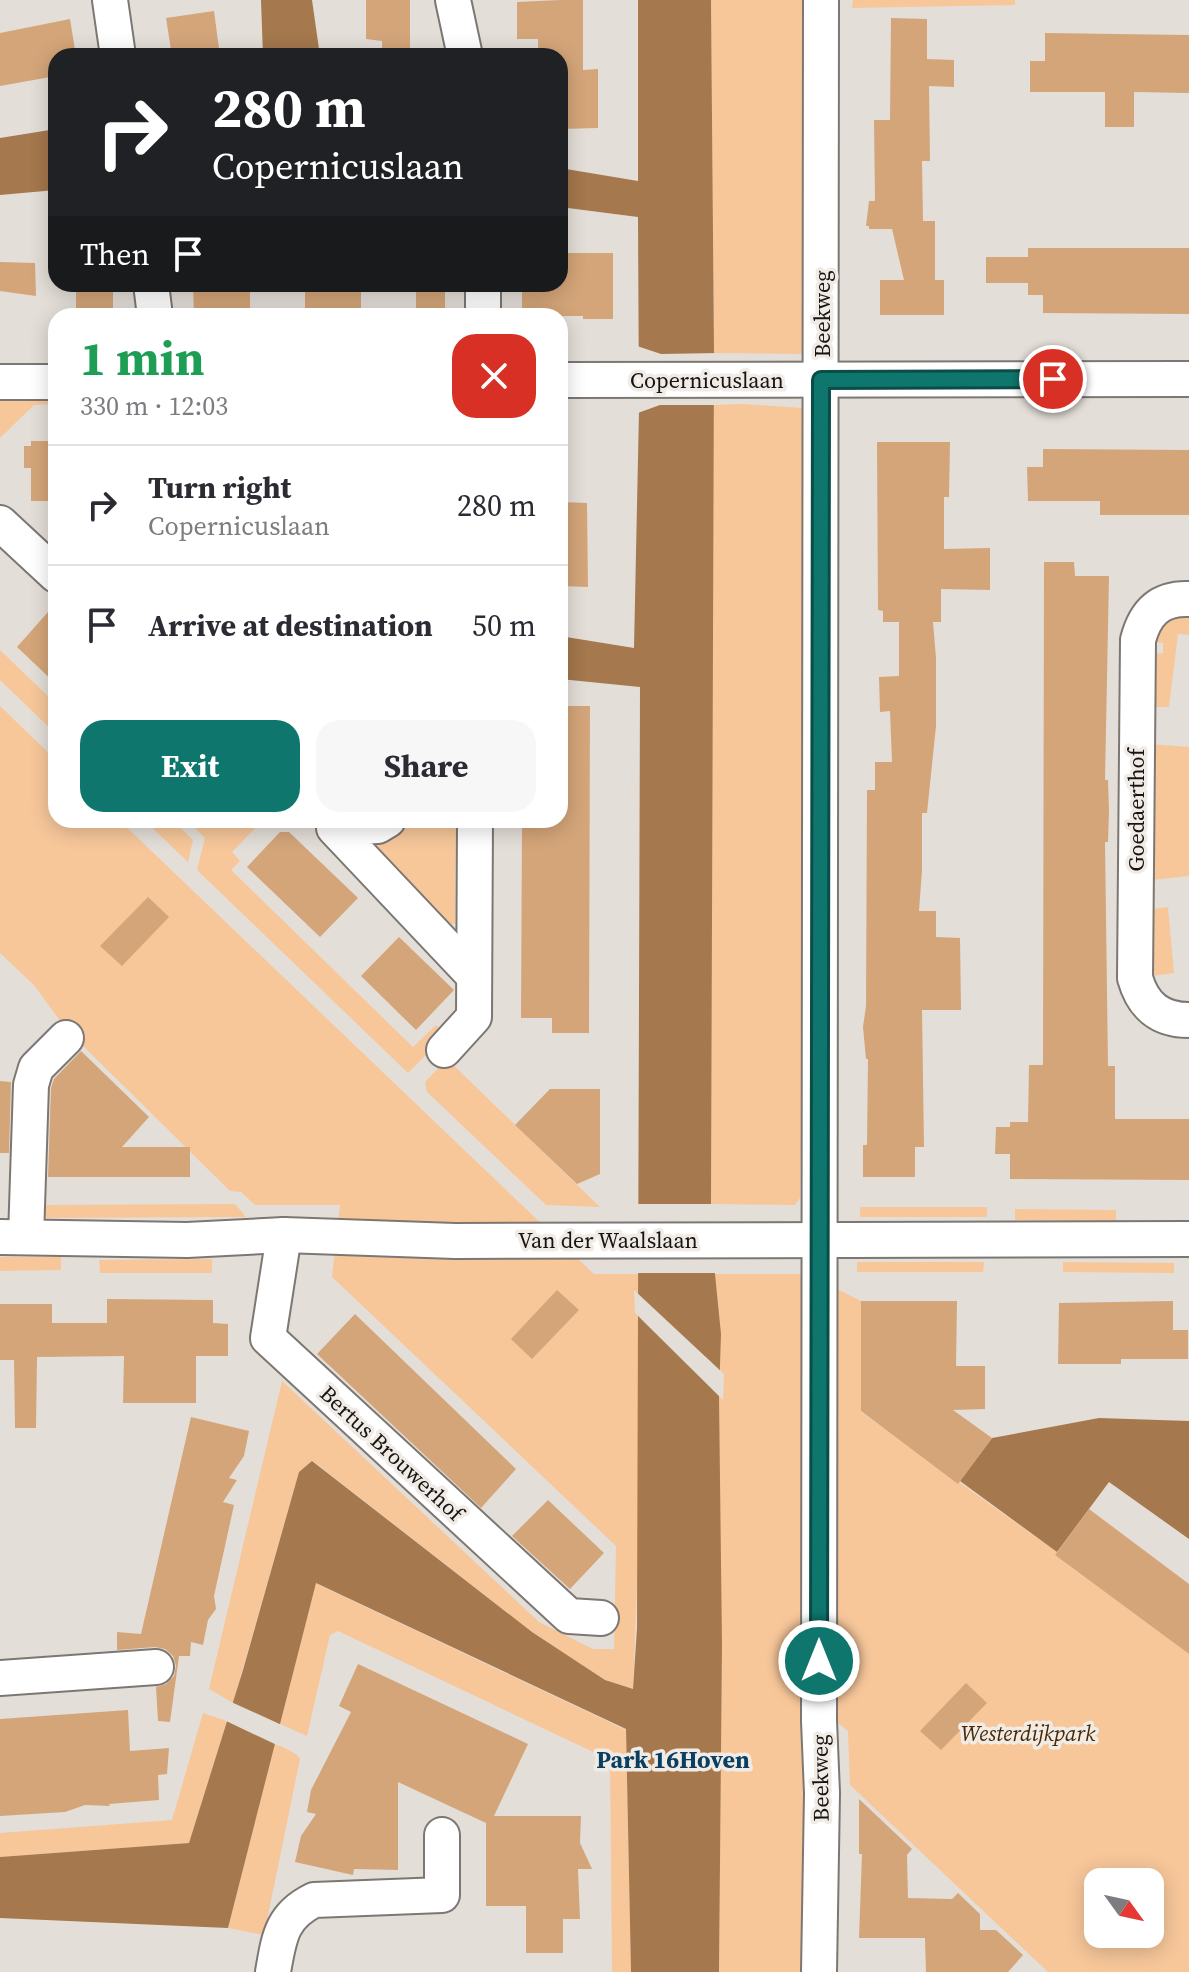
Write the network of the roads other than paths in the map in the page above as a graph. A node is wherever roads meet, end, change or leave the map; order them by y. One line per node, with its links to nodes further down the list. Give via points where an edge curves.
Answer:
1 (110, 0): 4 (street)
2 (453, 0): 5 (street)
3 (821, 0): 8 (street, Beekweg)
4 (117, 48)
5 (463, 48)
6 (1189, 379): 8 (street, Copernicuslaan)
7 (568, 380): 8 (street, Copernicuslaan)
8 (821, 380): 23 (street, Beekweg)
9 (0, 382): 10 (street)
10 (48, 382)
11 (0, 523): 12 (street)
12 (48, 568)
13 (1189, 599): 17 (street, Goedaerthof, via 1153,608 1138,640 1135,978 1148,1006)
14 (334, 828): 16 (street)
15 (475, 828): 16 (street)
16 (473, 975): 19 (street, via 474,1017)
17 (1189, 1020)
18 (66, 1038): 21 (street, Van der Waalslaan, via 36,1068 31,1085)
19 (444, 1050)
20 (284, 1235): 21 (street, Van der Waalslaan, via 187,1240); 23 (street, Van der Waalslaan, via 455,1241); 24 (street, Bertus Brouwerhof, via 268,1338 569,1616)
21 (13, 1237)
22 (1189, 1239): 23 (street, Van der Waalslaan)
23 (820, 1241): 29 (street, Beekweg)
24 (601, 1618)
25 (156, 1667): 26 (street)
26 (0, 1678)
27 (442, 1835): 28 (street, via 442,1895 314,1900 297,1908 281,1930)
28 (273, 1972)
29 (819, 1972)

